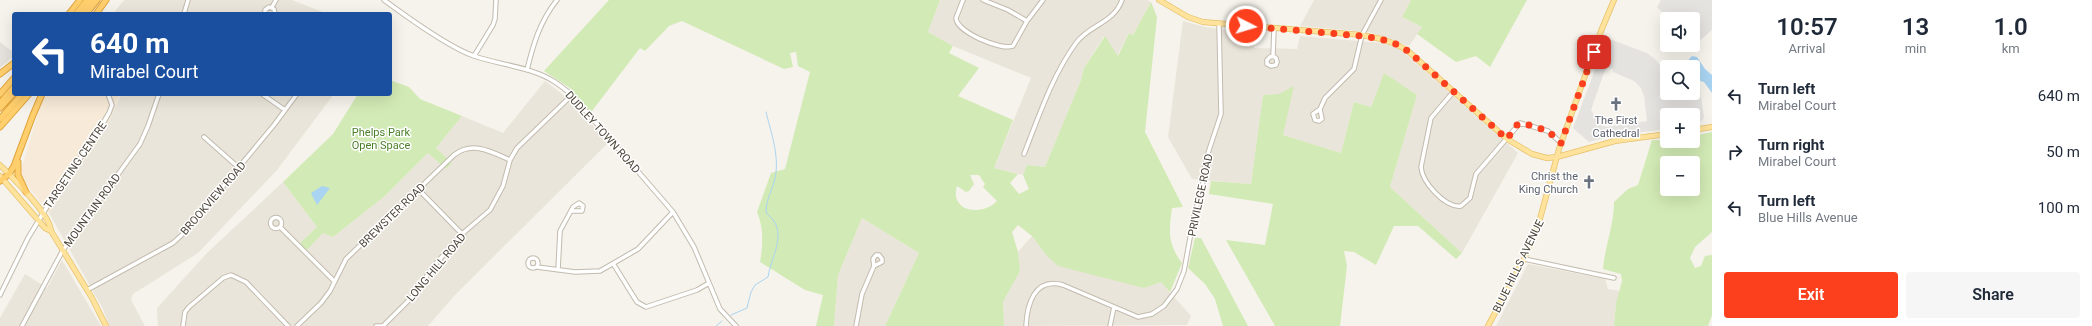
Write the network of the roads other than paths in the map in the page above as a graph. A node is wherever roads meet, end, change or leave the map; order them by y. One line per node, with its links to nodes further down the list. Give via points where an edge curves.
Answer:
1 (80, 0): 19 (highway)
2 (87, 0): 22 (highway)
3 (92, 0): 23 (highway)
4 (98, 0): 24 (highway)
5 (106, 0): 25 (highway)
6 (188, 0): 26 (street)
7 (276, 0): 18 (street)
8 (384, 0): 33 (street, DUDLEY TOWN ROAD)
9 (496, 0): 33 (street, via 496,19)
10 (557, 0): 36 (street, via 550,8 538,33)
11 (963, 0): 29 (street, via 956,18 957,25 974,36 997,45 1013,46)
12 (983, 0): 29 (street)
13 (1043, 0): 29 (street)
14 (1122, 0): 65 (street, via 1112,17 1082,35 1075,43 1049,92)
15 (1159, 0): 30 (main road, via 1188,17)
16 (1381, 0): 32 (street)
17 (1614, 0): 64 (main road, BLUE HILLS AVENUE)
18 (272, 7): 27 (street, via 266,8); 28 (street)
19 (73, 9): 20 (highway); 21 (highway)
20 (67, 12)
21 (71, 12)
22 (78, 12)
23 (83, 12)
24 (89, 12)
25 (97, 12)
26 (185, 12)
27 (265, 12)
28 (273, 12)
29 (1027, 21)
30 (1219, 24): 31 (main road); 94 (street, PRIVILEGE ROAD, via 1220,114 1206,159 1182,278 1164,306 1152,314 1138,317)
31 (1274, 28): 32 (main road); 34 (street)
32 (1362, 36): 40 (main road, via 1381,39 1408,51); 54 (street, via 1354,69 1325,98)
33 (474, 56): 36 (street, DUDLEY TOWN ROAD)
34 (1273, 56)
35 (12, 65): 37 (highway)
36 (526, 70): 43 (street, DUDLEY TOWN ROAD, via 554,81)
37 (0, 74)
38 (12, 80): 41 (highway)
39 (12, 89): 52 (highway)
40 (1454, 91): 63 (main road); 63 (street, via 1434,113 1430,122 1421,167 1422,175 1429,186 1450,204 1457,207 1464,205 1470,198 1476,174)
41 (0, 94)
42 (12, 94): 53 (highway)
43 (572, 95): 68 (street, LONG HILL ROAD, via 528,136); 77 (street, DUDLEY TOWN ROAD)
44 (16, 96): 56 (highway)
45 (20, 96): 57 (highway)
46 (27, 96): 58 (highway)
47 (41, 96): 66 (highway)
48 (109, 96): 78 (street, TARGETING CENTRE, via 112,105 109,113)
49 (157, 96): 83 (street, MOUNTAIN ROAD, via 140,144)
50 (265, 96): 55 (street)
51 (296, 96): 55 (street, BROOKVIEW ROAD)
52 (0, 103)
53 (0, 108)
54 (1320, 109)
55 (285, 110): 70 (street, BROOKVIEW ROAD)
56 (0, 114)
57 (0, 119)
58 (0, 127)
59 (1712, 127): 60 (main road)
60 (1700, 129)
61 (1660, 135): 67 (main road, via 1615,141)
62 (204, 137): 70 (street)
63 (1507, 139): 64 (street, via 1517,125 1523,123 1548,131); 67 (main road, via 1527,152)
64 (1561, 143): 67 (main road, BLUE HILLS AVENUE)
65 (1024, 154)
66 (18, 157): 71 (highway); 74 (highway, via 18,175)
67 (1557, 158): 84 (main road, BLUE HILLS AVENUE, via 1542,216)
68 (510, 160): 73 (street, BREWSTER ROAD, via 472,147 462,148); 82 (street, LONG HILL ROAD, via 503,186 490,210)
69 (0, 165): 71 (main road)
70 (239, 168): 92 (street, BROOKVIEW ROAD, via 173,243)
71 (9, 174): 72 (highway); 74 (main road)
72 (1, 179): 75 (main road)
73 (419, 190): 82 (street); 90 (street, BREWSTER ROAD, via 346,259)
74 (26, 192): 75 (main road); 78 (main road)
75 (21, 198): 79 (main road)
76 (571, 210): 88 (street, via 560,231)
77 (672, 212): 85 (street, via 638,249); 91 (street, DUDLEY TOWN ROAD, via 694,247)
78 (43, 214): 79 (street, TARGETING CENTRE); 81 (main road)
79 (39, 220): 81 (main road); 93 (street, TARGETING CENTRE)
80 (280, 227): 90 (street)
81 (51, 232): 83 (main road)
82 (462, 234): 101 (street, LONG HILL ROAD, via 432,268 415,294)
83 (63, 250): 92 (main road); 95 (street, MOUNTAIN ROAD)
84 (1524, 258): 89 (street); 106 (main road, BLUE HILLS AVENUE)
85 (614, 265): 88 (street, via 592,273); 91 (street, via 642,306 652,306)
86 (874, 266): 103 (street, via 862,294)
87 (537, 267): 88 (street)
88 (558, 270)
89 (1614, 278)
90 (334, 281): 99 (street, BREWSTER ROAD, via 321,303)
91 (709, 283): 102 (street, DUDLEY TOWN ROAD, via 720,309)
92 (87, 290): 96 (main road)
93 (0, 295)
94 (1114, 307): 104 (street, PRIVILEGE ROAD, via 1063,285 1050,284 1036,292 1030,300); 105 (street)
95 (22, 326)
96 (106, 326)
97 (183, 326): 98 (street, via 183,318 189,307 223,278 231,275 246,282)
98 (288, 326)
99 (297, 326)
100 (376, 326): 101 (street, LONG HILL ROAD)
101 (383, 326)
102 (736, 326)
103 (856, 326)
104 (1026, 326)
105 (1110, 326)
106 (1488, 326)

